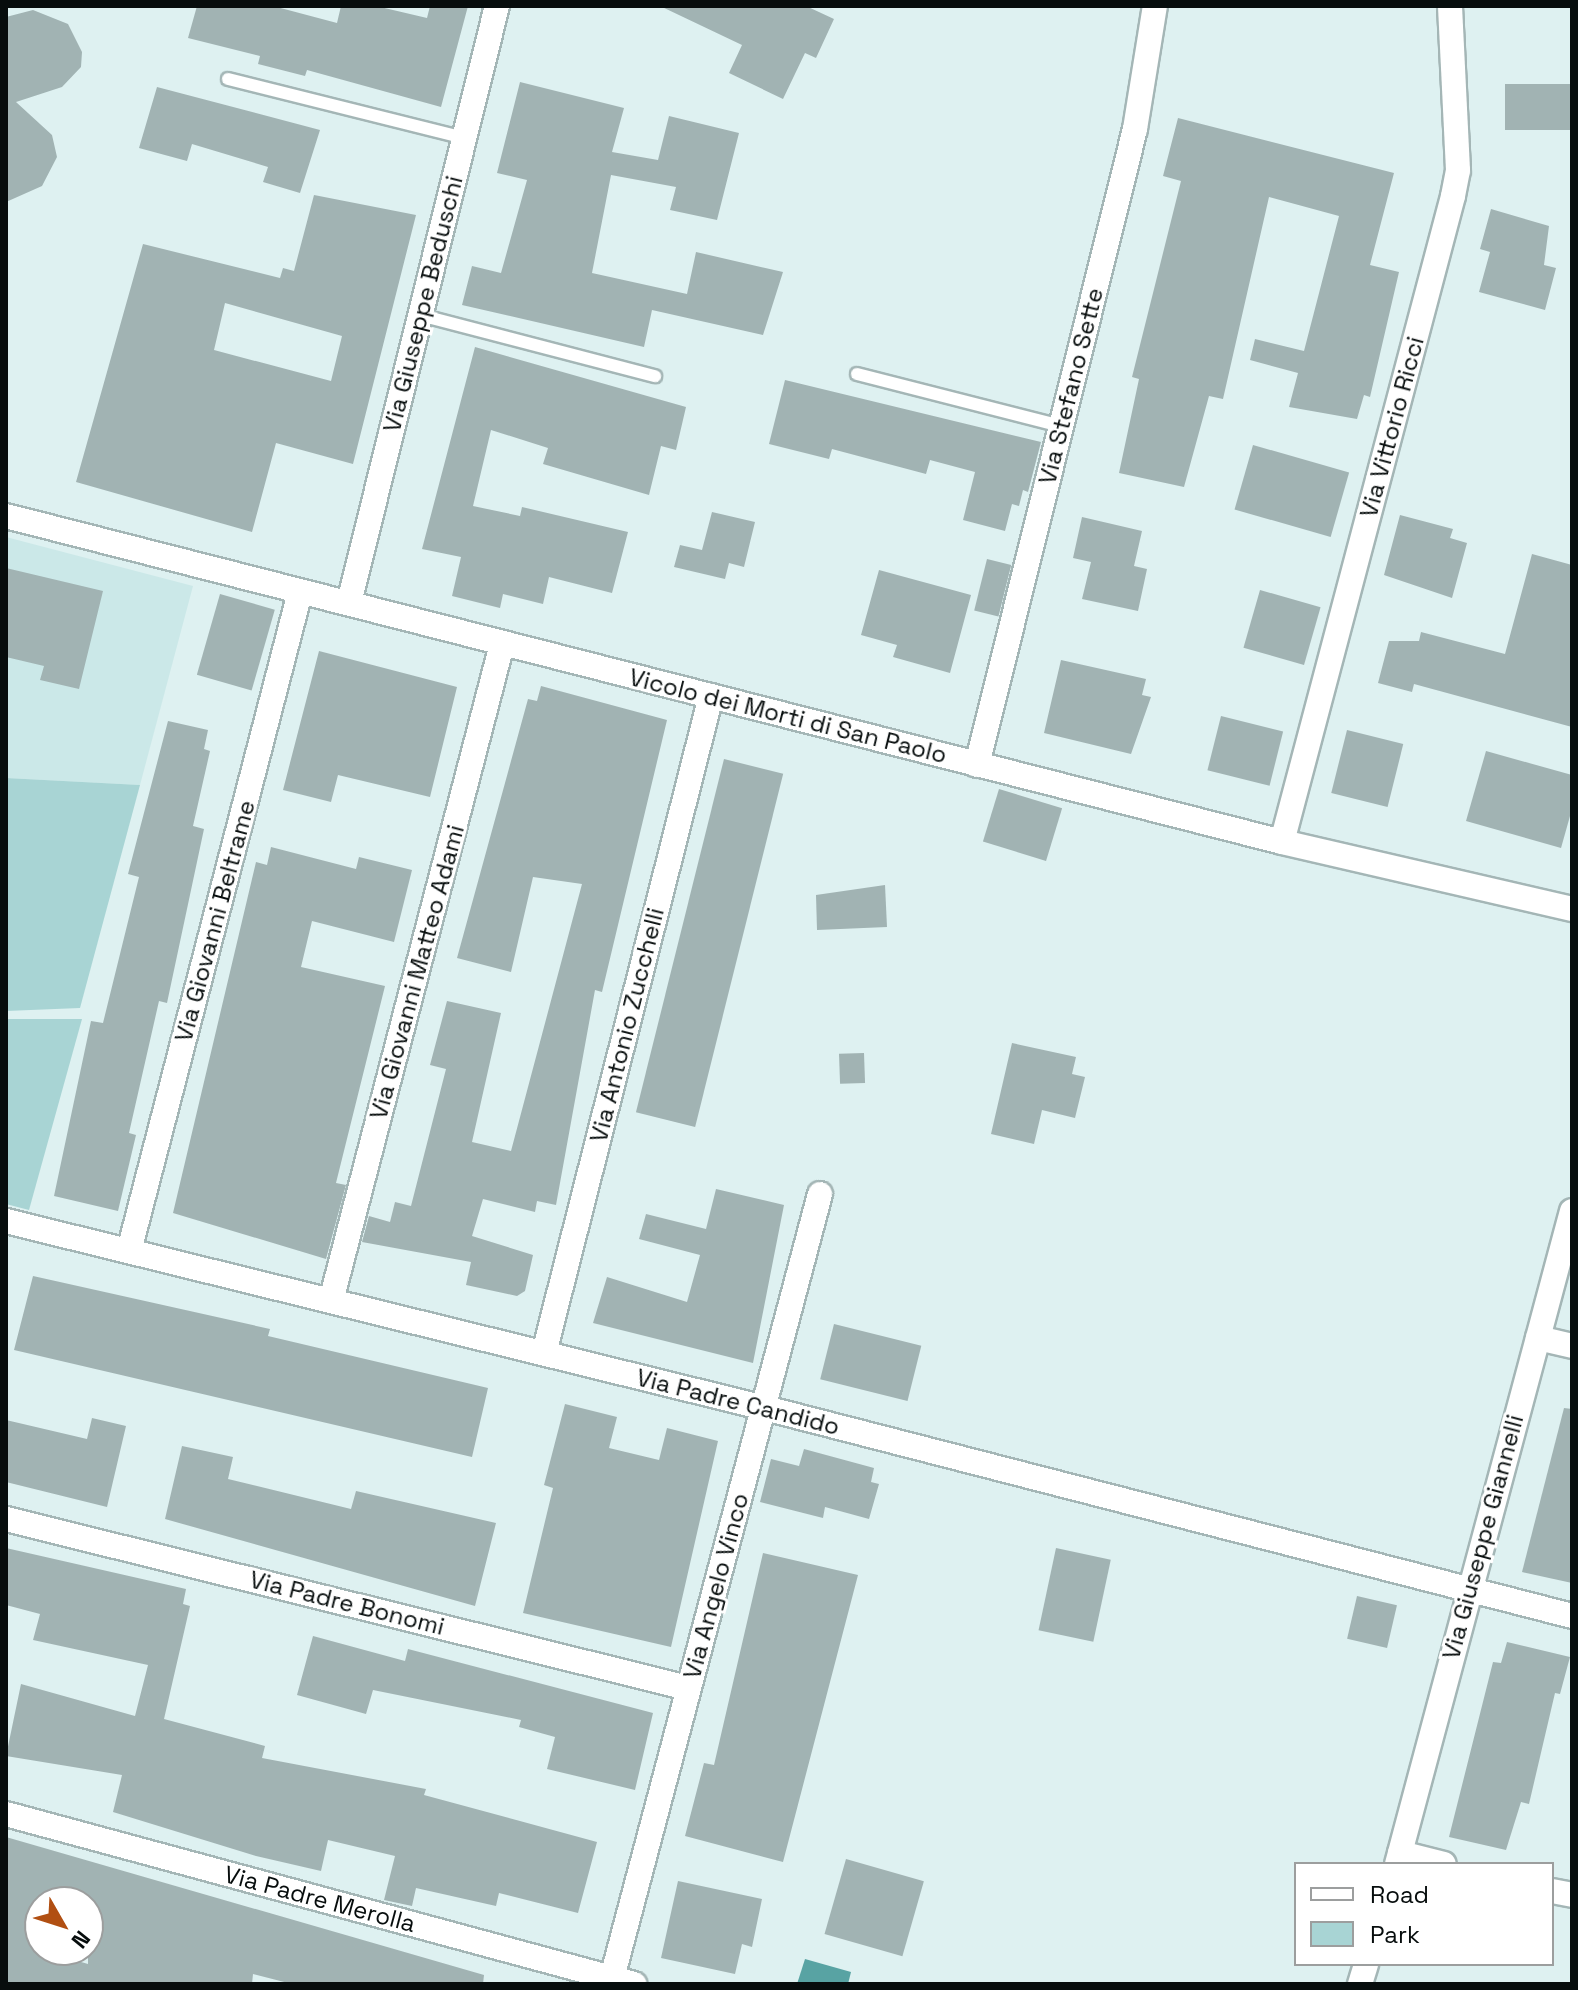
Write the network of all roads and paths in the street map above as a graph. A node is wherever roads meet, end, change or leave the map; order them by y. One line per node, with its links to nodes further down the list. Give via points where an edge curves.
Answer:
1 (497, 6): 5 (street, Via Giuseppe Beduschi)
2 (1155, 6): 9 (street, Via Stefano Sette, via 1135,129)
3 (1450, 6): 16 (street, Via Vittorio Ricci, via 1458,170 1453,196)
4 (228, 79): 5 (lane)
5 (464, 138): 6 (street, Via Giuseppe Beduschi)
6 (420, 315): 8 (lane); 12 (street, Via Giuseppe Beduschi)
7 (857, 374): 9 (lane)
8 (655, 376)
9 (1061, 426): 15 (street, Via Stefano Sette)
10 (6, 516): 11 (street, Vicolo dei Morti di San Paolo)
11 (300, 592): 12 (street, Vicolo dei Morti di San Paolo); 21 (street, Via Giovanni Beltrame)
12 (349, 603): 13 (street, Vicolo dei Morti di San Paolo)
13 (502, 644): 14 (street, Vicolo dei Morti di San Paolo); 22 (street, Via Giovanni Matteo Adami)
14 (711, 696): 15 (street, Vicolo dei Morti di San Paolo); 25 (street, Via Antonio Zucchelli)
15 (977, 765): 16 (street, Vicolo dei Morti di San Paolo)
16 (1282, 842): 17 (street, Vicolo dei Morti di San Paolo)
17 (1572, 909)
18 (820, 1194): 26 (street, Via Angelo Vinco)
19 (1572, 1211): 23 (street, Via Giuseppe Giannelli)
20 (6, 1221): 21 (street, Via Padre Candido)
21 (129, 1251): 22 (street, Via Padre Candido)
22 (331, 1301): 25 (street, Via Padre Candido)
23 (1538, 1338): 24 (street); 28 (street, Via Giuseppe Giannelli)
24 (1572, 1346)
25 (544, 1353): 26 (street, Via Padre Candido)
26 (765, 1408): 28 (street, Via Padre Candido); 30 (street, Via Angelo Vinco)
27 (6, 1519): 30 (street, Via Padre Bonomi)
28 (1468, 1590): 29 (street, Via Padre Candido); 32 (street, Via Giuseppe Giannelli)
29 (1572, 1616)
30 (688, 1688): 34 (street, Via Angelo Vinco)
31 (6, 1814): 34 (street, Via Padre Merolla)
32 (1398, 1859): 33 (street)
33 (1426, 1862)
34 (623, 1981)

